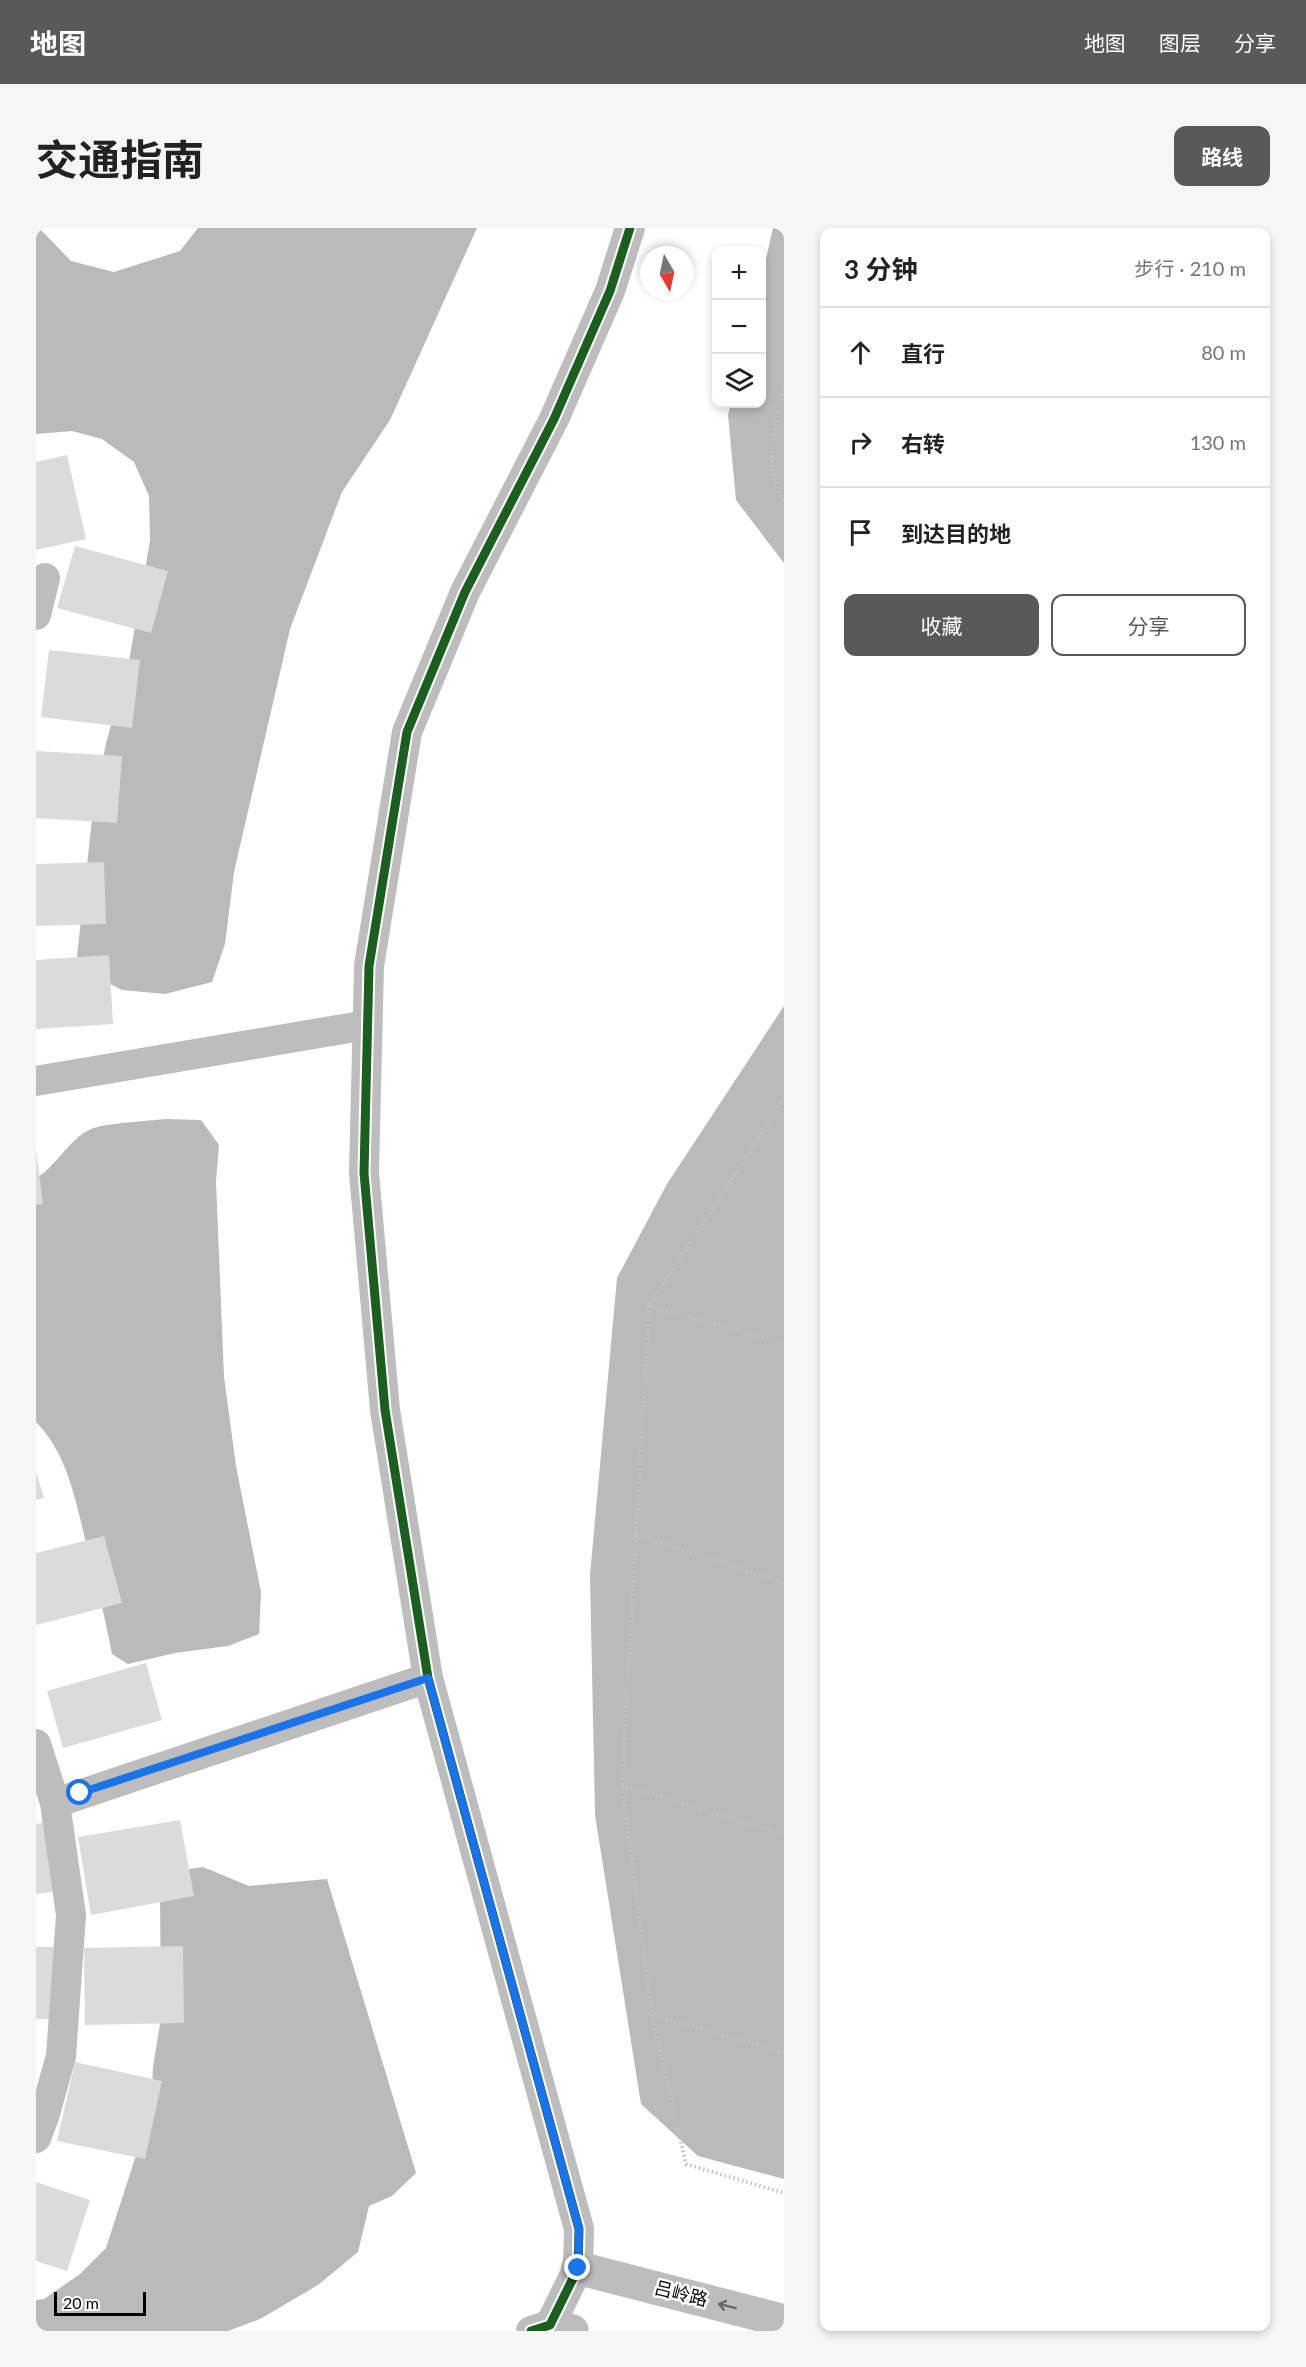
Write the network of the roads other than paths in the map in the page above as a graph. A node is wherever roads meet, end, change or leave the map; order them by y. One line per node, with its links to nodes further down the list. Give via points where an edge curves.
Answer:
1 (630, 228): 4 (street, via 610,291 554,419 465,592 406,732 369,966)
2 (45, 578): 3 (street)
3 (36, 615)
4 (368, 1025): 5 (street); 6 (street, via 364,1173 383,1386)
5 (36, 1081)
6 (428, 1678): 8 (street); 10 (street, via 579,2229)
7 (36, 1744): 8 (street)
8 (55, 1803): 9 (street, via 71,1915 61,2056)
9 (36, 2138)
10 (578, 2268): 11 (main road, 吕岭路, one-way to 10); 12 (street)
11 (784, 2320)
12 (551, 2329)

